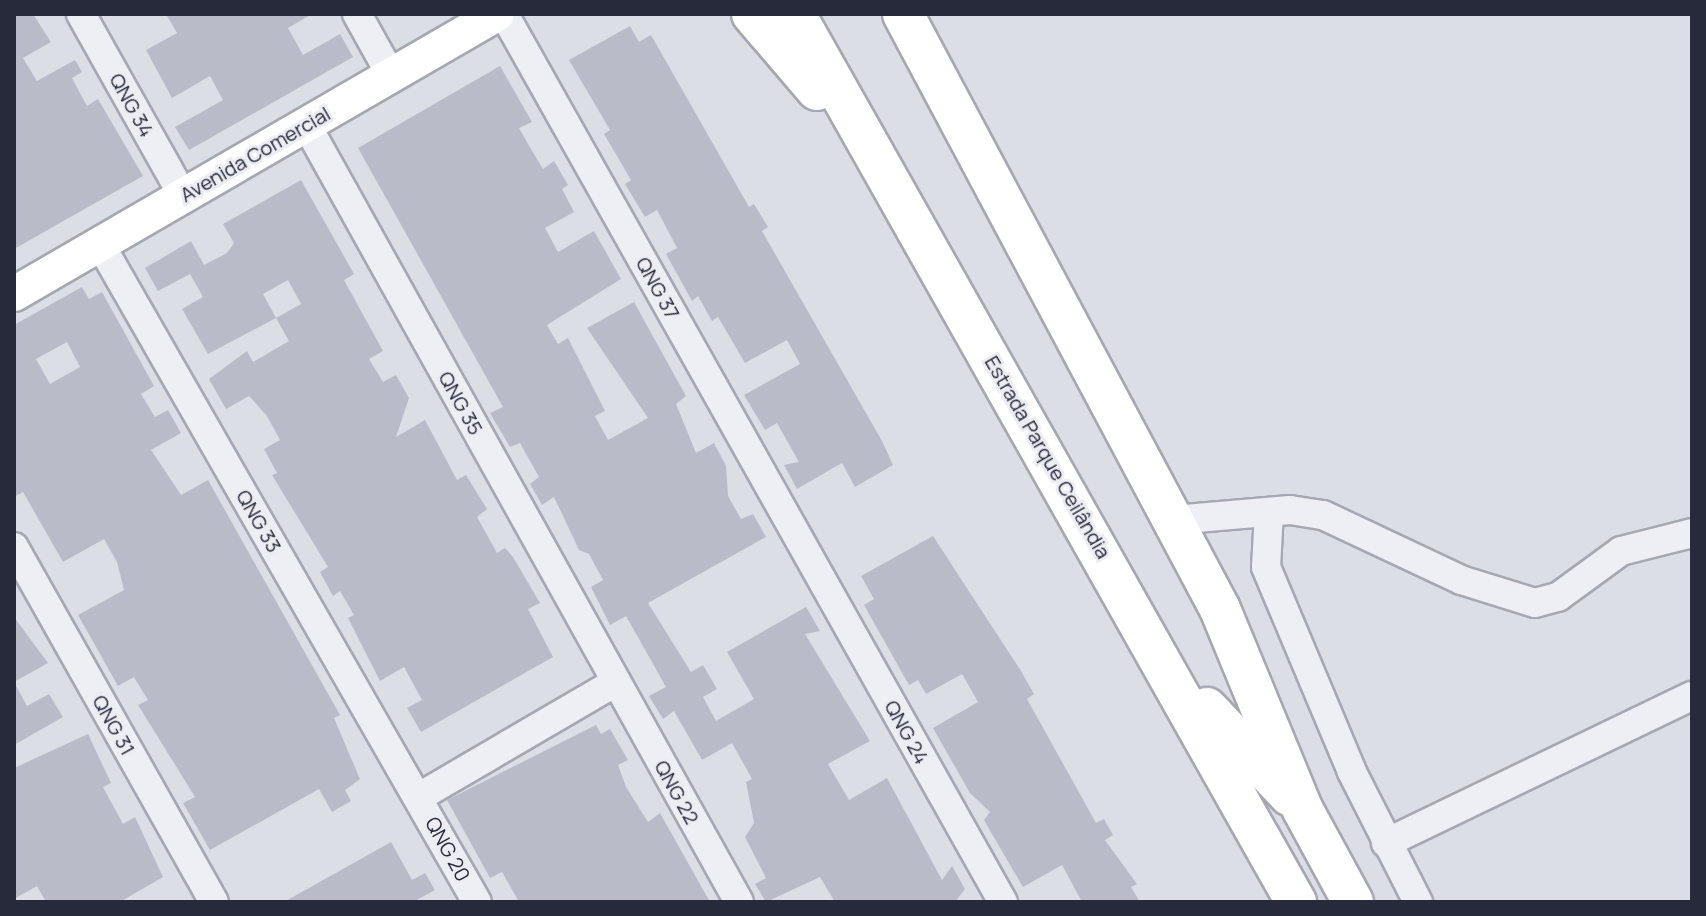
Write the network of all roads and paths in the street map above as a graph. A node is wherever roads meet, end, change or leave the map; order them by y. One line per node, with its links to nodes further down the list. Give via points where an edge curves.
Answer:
1 (81, 14): 11 (street, QNG 34)
2 (357, 14): 8 (street)
3 (497, 14): 8 (main road, Avenida Comercial)
4 (504, 14): 18 (street, QNG 37)
5 (752, 14): 10 (highway)
6 (795, 14): 10 (highway, Estrada Parque Ceilândia)
7 (903, 14): 15 (highway)
8 (391, 75): 9 (main road, Avenida Comercial)
9 (306, 124): 11 (main road, Avenida Comercial); 20 (street, QNG 35)
10 (885, 174): 19 (highway, Estrada Parque Ceilândia)
11 (183, 196): 12 (main road, Avenida Comercial)
12 (100, 244): 13 (main road, Avenida Comercial); 22 (street, QNG 33)
13 (14, 294)
14 (1269, 512): 15 (street); 16 (street, via 1323,515 1461,580 1535,603 1558,597 1621,551); 24 (street, via 1266,567)
15 (1173, 520): 23 (highway, via 1220,609)
16 (1692, 533)
17 (14, 547): 25 (street, QNG 31)
18 (811, 562): 28 (street, QNG 24)
19 (1171, 670): 23 (highway); 29 (highway, Estrada Parque Ceilândia)
20 (616, 682): 22 (street); 27 (street, QNG 22)
21 (1692, 696): 24 (street)
22 (419, 797): 26 (street, QNG 20)
23 (1303, 810): 30 (highway)
24 (1386, 843): 31 (street)
25 (214, 902)
26 (477, 902)
27 (739, 902)
28 (1003, 902)
29 (1296, 902)
30 (1353, 902)
31 (1418, 902)

